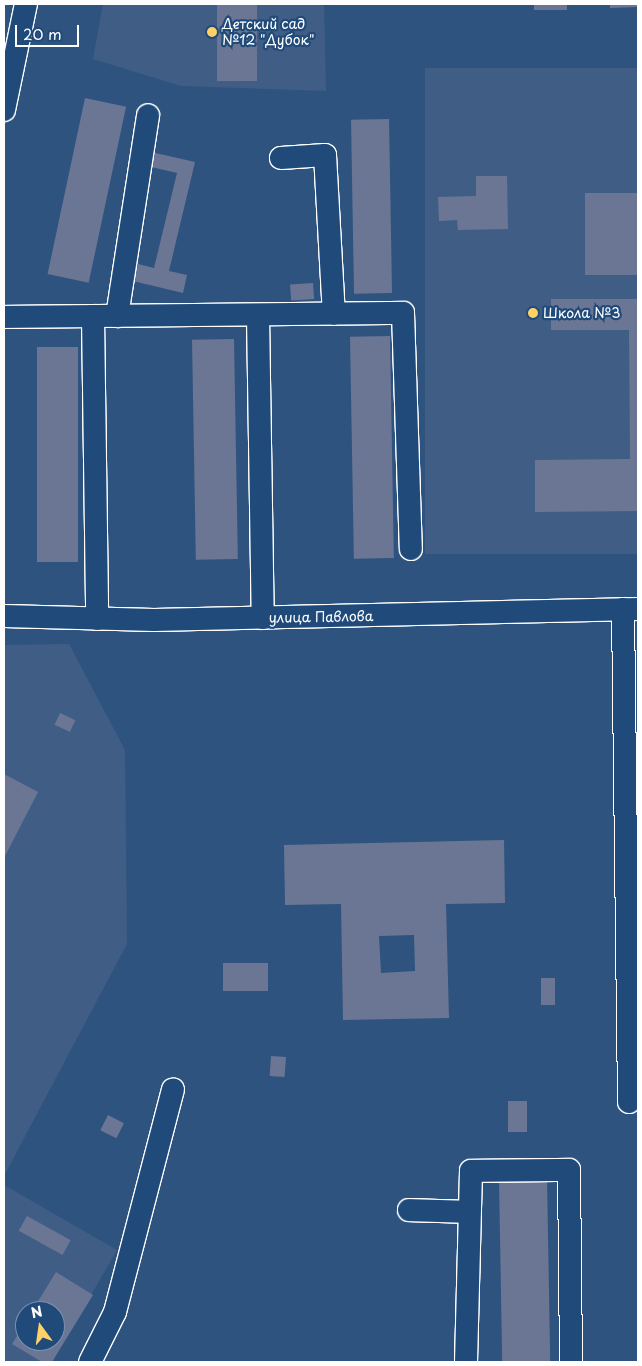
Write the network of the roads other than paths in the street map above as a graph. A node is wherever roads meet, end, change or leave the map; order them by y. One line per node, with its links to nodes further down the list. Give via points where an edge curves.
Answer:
1 (26, 4): 2 (street)
2 (4, 110)
3 (148, 115): 8 (street)
4 (281, 158): 6 (street, via 325,155)
5 (258, 314): 6 (street); 8 (street); 13 (street)
6 (334, 314): 10 (street, via 403,313)
7 (93, 316): 8 (street); 9 (street); 14 (street)
8 (117, 316)
9 (4, 317)
10 (411, 549)
11 (631, 609): 13 (street, улица Павлова); 16 (street)
12 (4, 616): 14 (street, улица Павлова)
13 (263, 618): 14 (street, улица Павлова)
14 (97, 619)
15 (173, 1089): 19 (street, via 115,1312)
16 (629, 1102)
17 (409, 1210): 18 (street)
18 (469, 1212): 20 (street); 21 (street, via 470,1171 569,1170)
19 (90, 1362)
20 (466, 1362)
21 (571, 1362)

